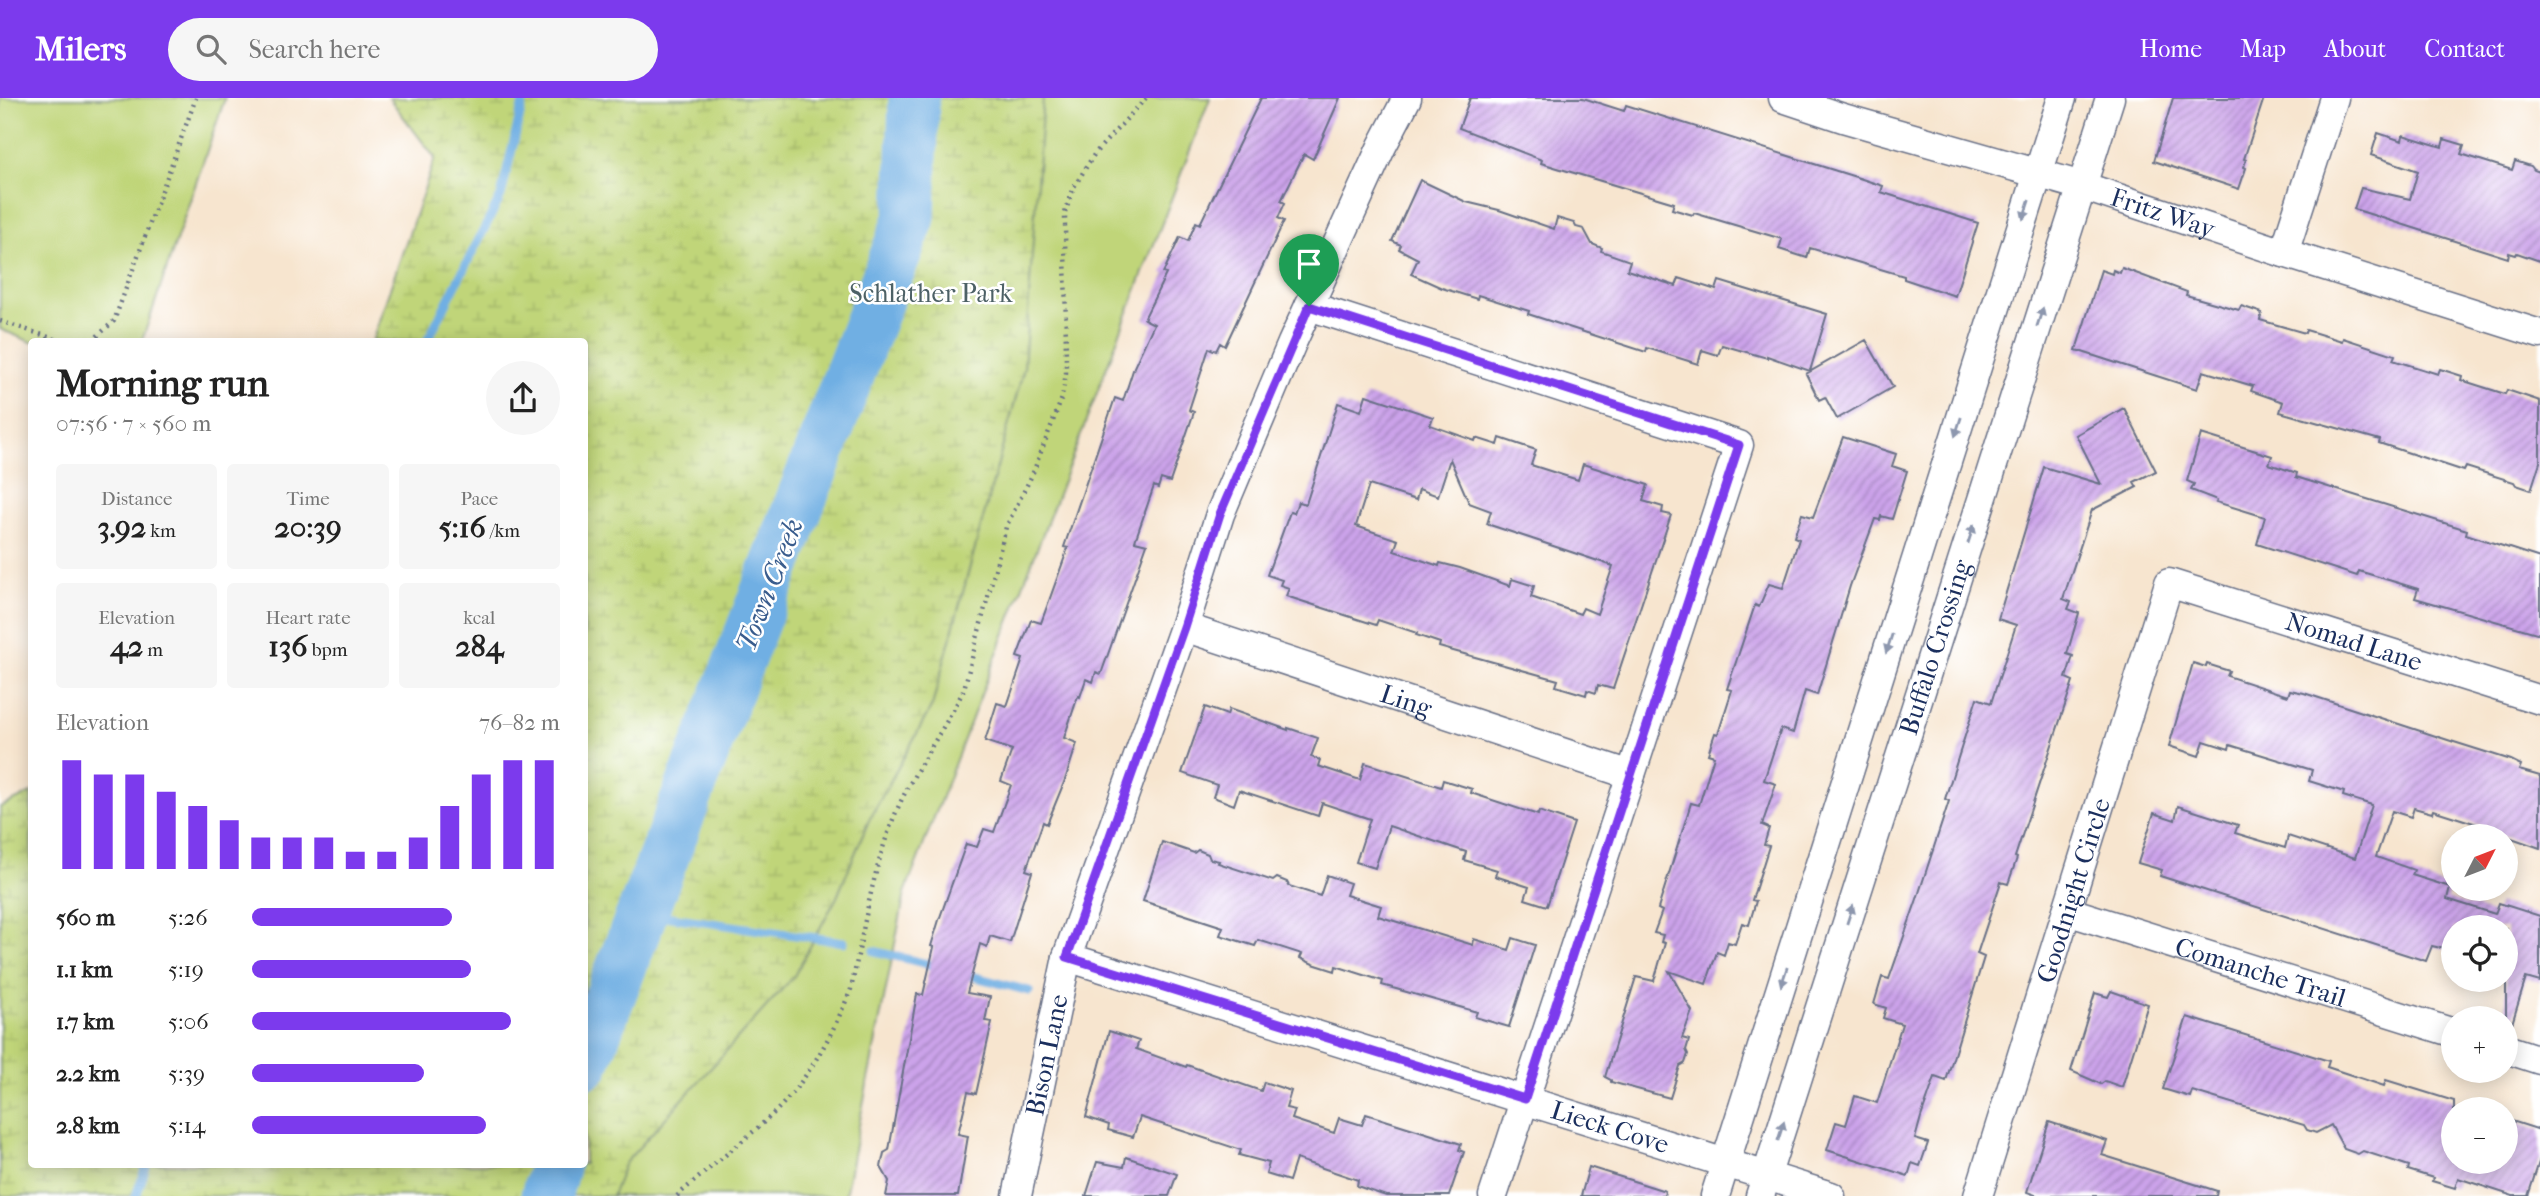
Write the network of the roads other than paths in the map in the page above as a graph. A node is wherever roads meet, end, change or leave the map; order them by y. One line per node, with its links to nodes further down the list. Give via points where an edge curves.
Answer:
1 (1407, 98): 10 (street, Bison Lane)
2 (1783, 98): 6 (street, Fritz Way)
3 (2062, 98): 7 (street, Buffalo Crossing)
4 (2110, 98): 8 (street, Buffalo Crossing)
5 (2334, 98): 9 (street)
6 (1846, 108): 7 (street, Fritz Way)
7 (2038, 172): 8 (street, Fritz Way); 22 (street, Buffalo Crossing, one-way to 22)
8 (2082, 186): 9 (street, Fritz Way); 23 (street, Buffalo Crossing, one-way to 8)
9 (2284, 253): 11 (street, Fritz Way)
10 (1309, 306): 13 (street, Bison Lane, via 1220,514); 15 (street, via 1739,445)
11 (2540, 334)
12 (2169, 583): 14 (street, Nomad Lane); 16 (street, Goodnight Circle)
13 (1184, 627): 15 (street, Ling); 17 (street, Bison Lane)
14 (2540, 700)
15 (1630, 775): 21 (street)
16 (2067, 911): 18 (street, Comanche Trail); 28 (street, Goodnight Circle)
17 (1067, 957): 21 (street, Lieck Cove); 24 (street, Bison Lane)
18 (2441, 1029)
19 (2518, 1053): 20 (street)
20 (2540, 1060)
21 (1525, 1099): 22 (street, Lieck Cove); 25 (street)
22 (1725, 1162): 23 (street, Lieck Cove); 26 (street, Buffalo Crossing)
23 (1764, 1186): 27 (street, Lieck Cove)
24 (1017, 1196)
25 (1493, 1196)
26 (1715, 1196)
27 (1830, 1196)
28 (1978, 1196)

